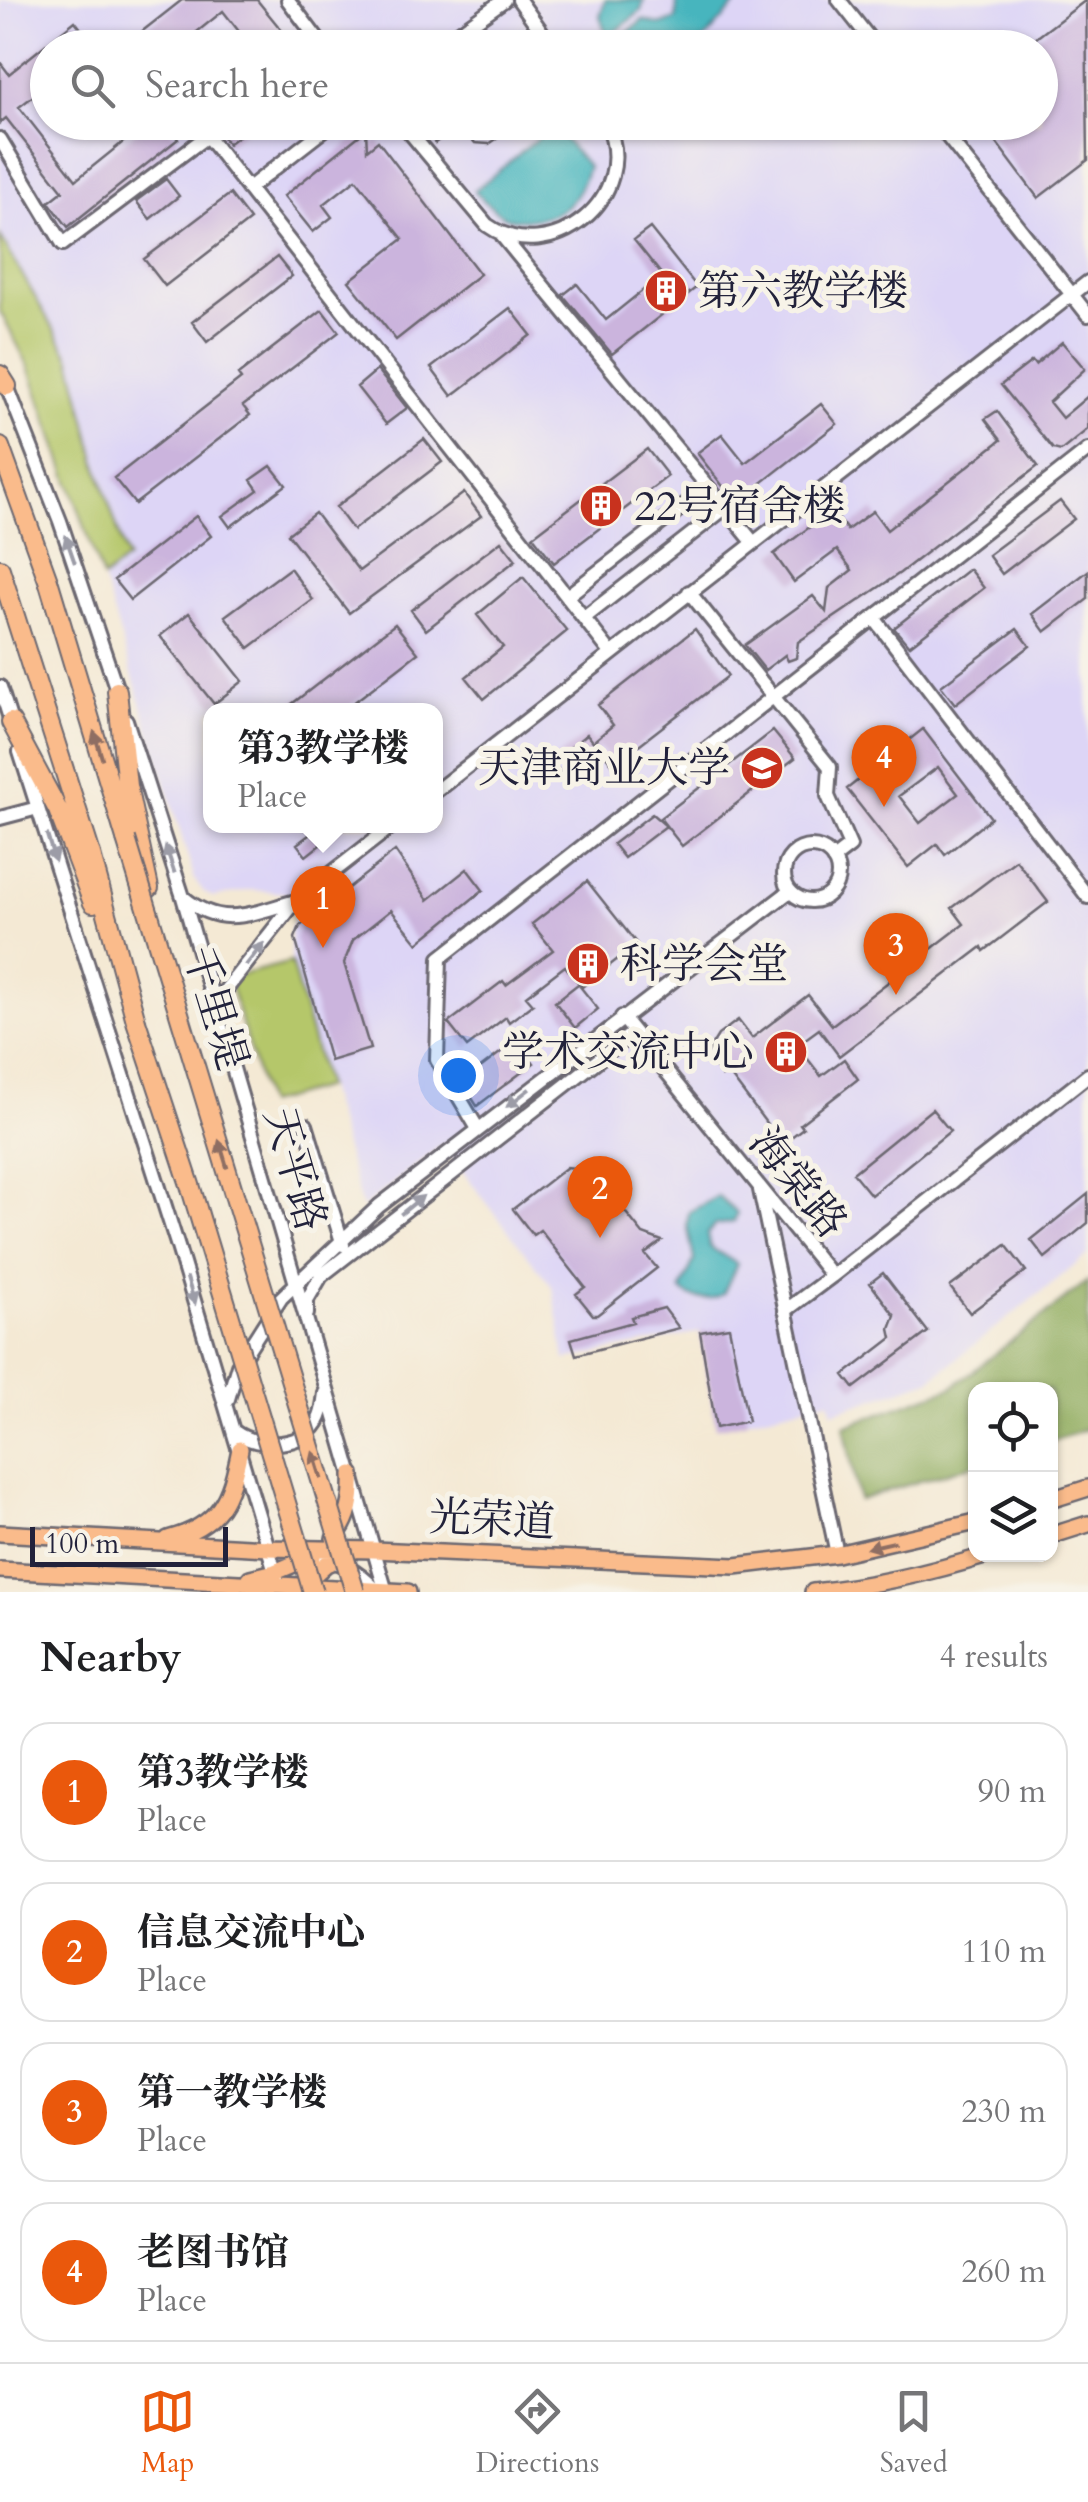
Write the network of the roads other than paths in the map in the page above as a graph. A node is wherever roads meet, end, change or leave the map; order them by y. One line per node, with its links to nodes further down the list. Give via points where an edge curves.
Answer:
1 (288, 0): 5 (street)
2 (504, 0): 6 (street)
3 (519, 0): 7 (street)
4 (843, 1): 8 (street)
5 (310, 30)
6 (462, 30)
7 (540, 30)
8 (864, 30)
9 (0, 140): 10 (street, via 62,244)
10 (202, 140)
11 (210, 140): 16 (street)
12 (311, 140): 16 (street)
13 (415, 140): 17 (street, via 486,225)
14 (613, 140): 17 (street, via 610,184 583,222 528,239)
15 (950, 140): 19 (street)
16 (248, 189): 29 (street)
17 (504, 237): 24 (street)
18 (1088, 282): 19 (street)
19 (1072, 294): 20 (street); 26 (street)
20 (1088, 315)
21 (2, 377): 34 (street, 天平路, one-way to 21)
22 (0, 447): 41 (highway, 千里堤, one-way to 22)
23 (1088, 450): 31 (street)
24 (708, 487): 25 (street); 29 (street)
25 (725, 508): 26 (street); 30 (street)
26 (753, 542): 28 (street)
27 (0, 569): 42 (highway, 千里堤)
28 (689, 592): 32 (street); 35 (street)
29 (567, 596): 30 (street)
30 (584, 618): 32 (street)
31 (874, 618): 35 (street); 45 (street)
32 (611, 653): 37 (street)
33 (0, 687): 36 (street)
34 (117, 691): 41 (highway); 46 (street, 天平路, one-way to 34)
35 (774, 697): 43 (street, via 830,767 828,796 850,846); 53 (street, via 440,958 436,1060)
36 (11, 722): 38 (street); 42 (highway)
37 (443, 785)
38 (38, 808): 39 (street); 62 (street, one-way to 62)
39 (0, 818)
40 (383, 833): 47 (street)
41 (131, 838): 84 (highway, 千里堤, one-way to 41, bridge)
42 (83, 853): 81 (highway, 千里堤, bridge, via 190,1186)
43 (833, 859): 44 (street, via 836,885 823,898 805,900); 44 (street, via 811,847 795,852 785,866)
44 (790, 891): 49 (street)
45 (1088, 897)
46 (183, 898): 47 (street, via 200,912 224,918); 48 (street, 天平路)
47 (296, 901): 48 (street, one-way to 47)
48 (213, 1006): 58 (street, 天平路)
49 (622, 1017): 50 (street, 海棠路); 53 (street, one-way to 53)
50 (634, 1032): 54 (street, 海棠路); 56 (street, one-way to 50)
51 (1088, 1075): 57 (street, 海棠路)
52 (306, 1126): 55 (street)
53 (478, 1129): 55 (street)
54 (760, 1187): 57 (street, 海棠路); 59 (street)
55 (341, 1240): 56 (street); 58 (street)
56 (336, 1266): 60 (street, via 312,1287)
57 (832, 1276): 59 (street)
58 (294, 1283): 60 (street, 天平路); 62 (street, via 238,1365)
59 (785, 1311): 75 (street)
60 (306, 1322): 61 (street, 天平路)
61 (326, 1385): 63 (street, via 320,1418 300,1436 256,1444); 65 (street, 天平路)
62 (227, 1407): 63 (street)
63 (235, 1432): 64 (street)
64 (240, 1449): 72 (main road, via 220,1510 198,1529); 73 (street)
65 (352, 1474): 74 (street, 天平路); 76 (main road, via 348,1516)
66 (1088, 1488): 67 (main road)
67 (1058, 1497)
68 (968, 1524): 75 (main road, 光荣道, one-way to 75)
69 (1088, 1524): 71 (main road)
70 (0, 1533): 72 (main road, 光荣道)
71 (1058, 1533)
72 (157, 1542): 73 (main road, 光荣道)
73 (268, 1548): 76 (main road, 光荣道); 80 (street)
74 (374, 1550): 75 (main road, 光荣道, via 736,1566); 76 (main road, 光荣道); 82 (street, 天平路)
75 (837, 1554)
76 (323, 1555): 80 (main road); 81 (main road); 82 (street)
77 (968, 1560): 86 (main road)
78 (0, 1570): 79 (main road, 光荣道)
79 (226, 1582): 80 (main road, 光荣道); 83 (main road)
80 (279, 1583): 81 (main road, 光荣道)
81 (305, 1590): 82 (main road, 光荣道)
82 (381, 1591): 85 (main road, 光荣道)
83 (250, 1592)
84 (355, 1592)
85 (408, 1592)
86 (813, 1592)

